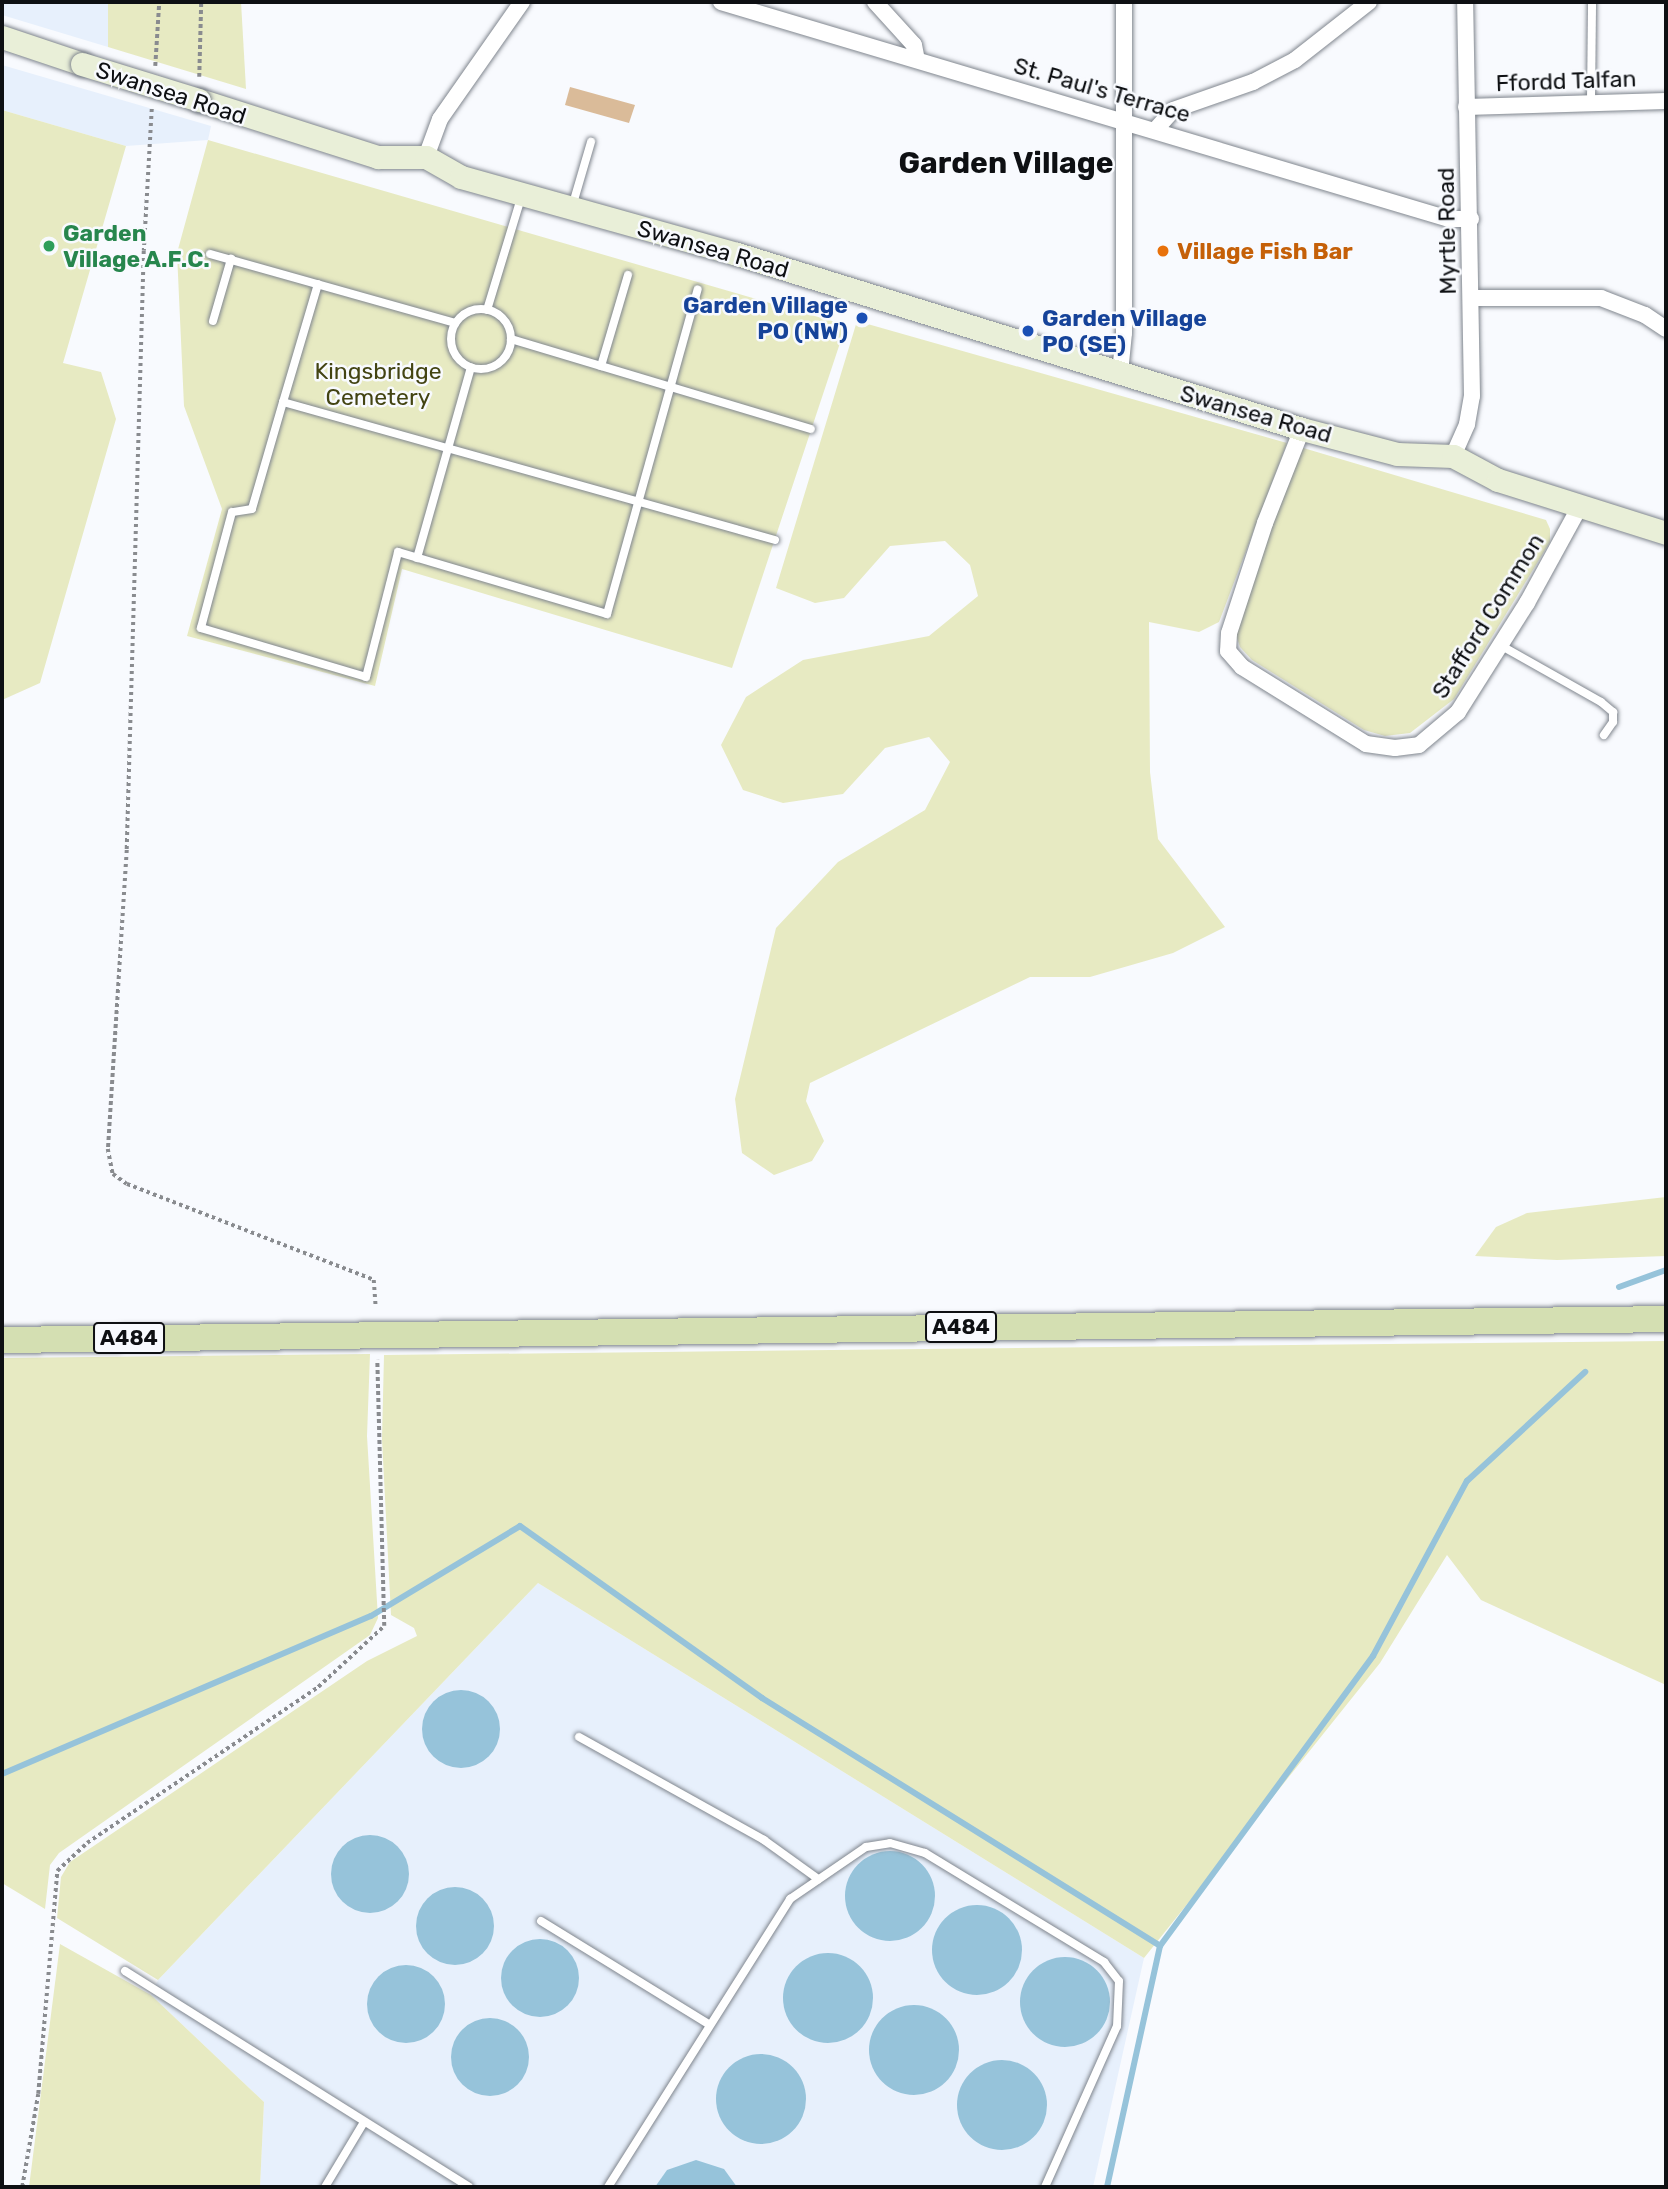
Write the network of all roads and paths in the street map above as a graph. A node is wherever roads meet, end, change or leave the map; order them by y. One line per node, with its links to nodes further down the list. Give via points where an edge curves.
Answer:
1 (159, 2): 12 (path)
2 (201, 2): 14 (path)
3 (522, 2): 21 (street, via 440,119)
4 (721, 2): 11 (street, St. Paul's Terrace)
5 (875, 2): 11 (street, via 914,46)
6 (1124, 2): 18 (street)
7 (1369, 2): 19 (street, via 1295,61 1253,82 1172,110)
8 (1465, 2): 17 (street, Myrtle Road)
9 (1592, 2): 16 (lane)
10 (2, 37): 14 (main road, Swansea Road, bridge)
11 (917, 60): 18 (street, St. Paul's Terrace)
12 (154, 71)
13 (153, 99): 52 (path, via 144,251 127,850 108,1149 113,1174 127,1184 373,1280)
14 (199, 100): 21 (main road, Swansea Road, via 378,157)
15 (1666, 101): 16 (street, Ffordd Talfan)
16 (1591, 102): 17 (street, Ffordd Talfan)
17 (1466, 107): 24 (street, Myrtle Road)
18 (1126, 120): 19 (street, St. Paul's Terrace); 38 (street)
19 (1157, 128): 24 (street, St. Paul's Terrace, via 1449,219)
20 (591, 142): 23 (lane)
21 (426, 157): 22 (main road, Swansea Road, via 461,177)
22 (522, 195): 23 (main road, Swansea Road); 31 (lane)
23 (572, 209): 38 (main road, Swansea Road, via 737,254)
24 (1471, 219): 30 (street, Myrtle Road)
25 (210, 254): 26 (lane)
26 (232, 259): 28 (lane); 32 (lane)
27 (628, 275): 36 (lane)
28 (318, 284): 33 (lane); 40 (lane)
29 (698, 289): 39 (lane)
30 (1472, 298): 34 (street, via 1601,298 1645,315); 44 (street, Myrtle Road, via 1471,408)
31 (487, 310): 33 (lane, via 469,312); 35 (lane, via 503,318)
32 (213, 321)
33 (456, 323): 37 (lane, via 452,333 455,354)
34 (1666, 329)
35 (511, 339): 36 (lane); 37 (lane, via 498,363)
36 (601, 366): 39 (lane)
37 (471, 367): 43 (lane)
38 (1120, 373): 42 (main road, Swansea Road)
39 (671, 387): 41 (lane); 45 (lane)
40 (283, 402): 43 (lane); 49 (lane, via 252,509 232,512 201,628 366,677 398,552)
41 (811, 429)
42 (1302, 429): 44 (main road, Swansea Road, via 1397,454); 50 (street, Stafford Common, via 1228,633 1228,651 1242,667 1366,744 1395,748 1419,745 1438,732 1458,712)
43 (448, 448): 45 (lane); 49 (lane)
44 (1453, 456): 46 (main road, Swansea Road, via 1498,480)
45 (639, 501): 48 (lane); 49 (lane, via 607,614)
46 (1580, 506): 47 (main road, Swansea Road); 50 (street, Stafford Common)
47 (1666, 533)
48 (775, 540)
49 (417, 558)
50 (1500, 645): 51 (lane, via 1601,702 1612,712)
51 (1604, 735)
52 (376, 1307)
53 (1666, 1320): 54 (main road, A484)
54 (2, 1340)
55 (377, 1360): 62 (path, via 376,1434 387,1616 378,1635 318,1687 87,1843 57,1871 38,2094)
56 (579, 1737): 57 (lane, via 764,1840)
57 (818, 1879): 60 (lane, via 790,1899); 66 (lane, via 866,1847 890,1843 915,1848 1113,1969 1121,1991 1117,2026)
58 (541, 1921): 60 (lane)
59 (125, 1971): 61 (lane)
60 (710, 2025): 65 (lane)
61 (364, 2122): 63 (lane); 64 (lane)
62 (22, 2187)
63 (325, 2187)
64 (469, 2187)
65 (608, 2187)
66 (1045, 2187)

